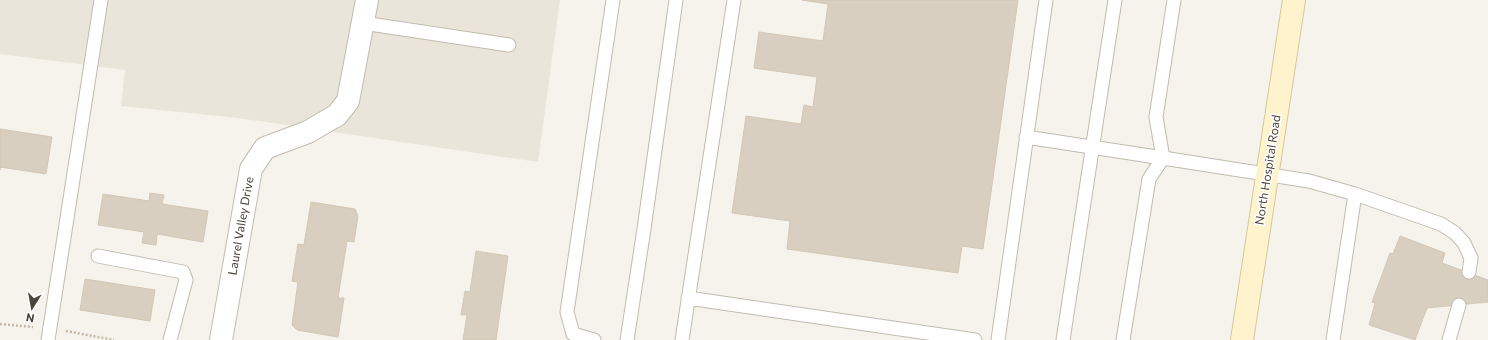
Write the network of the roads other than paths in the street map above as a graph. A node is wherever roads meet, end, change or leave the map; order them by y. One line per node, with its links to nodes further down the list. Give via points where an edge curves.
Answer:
1 (101, 0): 21 (lane)
2 (367, 0): 10 (street, Laurel Valley Drive)
3 (613, 0): 24 (lane, via 567,312 573,334)
4 (676, 0): 25 (lane)
5 (734, 0): 19 (lane)
6 (1046, 0): 12 (lane)
7 (1115, 0): 13 (lane)
8 (1174, 0): 14 (lane, via 1156,117)
9 (1294, 0): 15 (street, North Hospital Road)
10 (363, 23): 11 (lane); 23 (street, Laurel Valley Drive, via 348,101 336,115 308,132 266,148 251,169)
11 (510, 45)
12 (1026, 137): 13 (lane); 28 (lane)
13 (1092, 147): 14 (lane); 29 (lane)
14 (1163, 158): 15 (lane); 30 (lane, via 1150,180)
15 (1267, 174): 16 (lane, via 1309,181); 31 (street, North Hospital Road)
16 (1355, 194): 18 (lane, via 1441,224 1455,233 1464,242 1471,258); 32 (lane)
17 (98, 256): 22 (lane, via 183,272 186,280)
18 (1469, 272)
19 (688, 298): 26 (lane); 27 (lane)
20 (1459, 305): 33 (lane)
21 (48, 340)
22 (170, 340)
23 (221, 340)
24 (594, 340)
25 (627, 340)
26 (682, 340)
27 (974, 340)
28 (998, 340)
29 (1063, 340)
30 (1123, 340)
31 (1242, 340)
32 (1333, 340)
33 (1449, 340)

